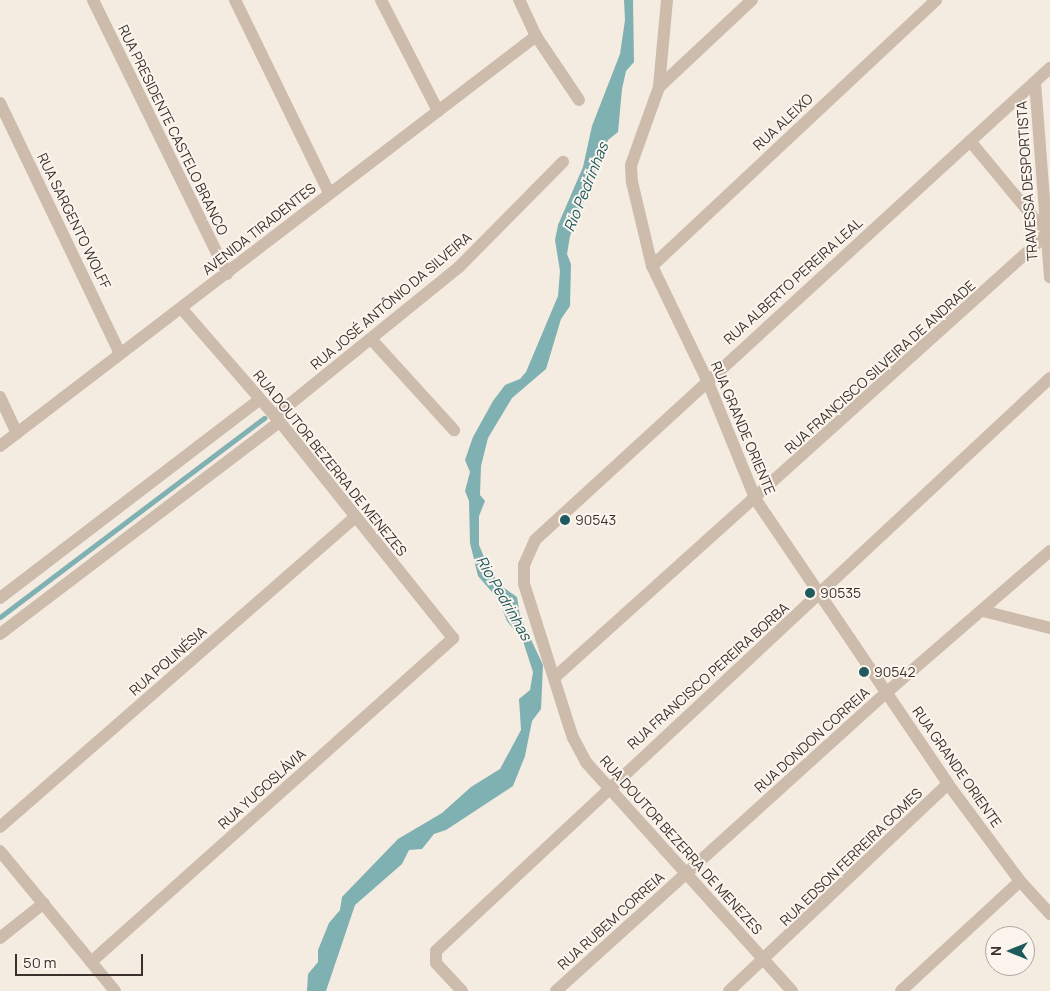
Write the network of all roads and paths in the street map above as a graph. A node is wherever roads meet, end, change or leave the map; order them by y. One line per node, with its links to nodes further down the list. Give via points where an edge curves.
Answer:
1 (93, 0): 20 (street, RUA PRESIDENTE CASTELO BRANCO)
2 (235, 0): 17 (street)
3 (381, 0): 14 (street)
4 (518, 0): 8 (street)
5 (667, 0): 11 (street, RUA GRANDE ORIENTE)
6 (752, 0): 11 (street)
7 (936, 0): 19 (street, RUA ALEIXO)
8 (536, 36): 12 (street); 14 (street, AVENIDA TIRADENTES)
9 (1050, 68): 10 (street, RUA ALBERTO PEREIRA LEAL)
10 (1035, 82): 15 (street, RUA ALBERTO PEREIRA LEAL); 18 (street, TRAVESSA DESPORTISTA)
11 (659, 88): 19 (street, RUA GRANDE ORIENTE, via 631,165)
12 (579, 100)
13 (0, 103): 24 (street, RUA SARGENTO WOLFF)
14 (438, 111): 17 (street, AVENIDA TIRADENTES)
15 (970, 141): 18 (street); 26 (street, RUA ALBERTO PEREIRA LEAL)
16 (563, 162): 23 (street, RUA JOSÉ ANTÔNIO DA SILVEIRA, via 459,267)
17 (329, 193): 20 (street, AVENIDA TIRADENTES)
18 (1044, 234): 21 (street, TRAVESSA DESPORTISTA); 33 (street, RUA FRANCISCO SILVEIRA DE ANDRADE)
19 (652, 266): 26 (street, RUA GRANDE ORIENTE)
20 (227, 274): 22 (street, AVENIDA TIRADENTES)
21 (1050, 277)
22 (182, 309): 24 (street, AVENIDA TIRADENTES); 28 (street, RUA DOUTOR BEZERRA DE MENEZES)
23 (372, 340): 29 (street, RUA JOSÉ ANTÔNIO DA SILVEIRA); 30 (street)
24 (120, 353): 31 (street, AVENIDA TIRADENTES)
25 (1050, 378): 37 (street, RUA FRANCISCO PEREIRA BORBA)
26 (707, 380): 33 (street, RUA GRANDE ORIENTE); 36 (street, RUA ALBERTO PEREIRA LEAL, via 535,540)
27 (0, 397): 31 (street)
28 (260, 399): 29 (street, RUA DOUTOR BEZERRA DE MENEZES); 38 (street)
29 (278, 419): 34 (street, RUA DOUTOR BEZERRA DE MENEZES); 41 (street, RUA JOSÉ ANTÔNIO DA SILVEIRA)
30 (454, 430)
31 (18, 433): 32 (street, AVENIDA TIRADENTES)
32 (0, 446)
33 (756, 500): 37 (street, RUA GRANDE ORIENTE); 43 (street, RUA FRANCISCO SILVEIRA DE ANDRADE)
34 (355, 517): 42 (street, RUA DOUTOR BEZERRA DE MENEZES); 47 (street, RUA POLINÉSIA)
35 (1050, 551): 39 (street, RUA DONDON CORREIA)
36 (524, 566): 43 (street, RUA DOUTOR BEZERRA DE MENEZES, via 524,584)
37 (819, 595): 44 (street, RUA GRANDE ORIENTE); 46 (street, RUA FRANCISCO PEREIRA BORBA)
38 (0, 598)
39 (983, 611): 40 (street); 44 (street, RUA DONDON CORREIA)
40 (1050, 628)
41 (0, 634)
42 (453, 638): 55 (street, RUA YUGOSLÁVIA)
43 (555, 677): 46 (street, RUA DOUTOR BEZERRA DE MENEZES, via 573,738 586,762)
44 (886, 693): 45 (street, RUA GRANDE ORIENTE); 49 (street, RUA DONDON CORREIA)
45 (948, 784): 50 (street, RUA GRANDE ORIENTE); 54 (street, RUA EDSON FERREIRA GOMES)
46 (608, 788): 49 (street, RUA DOUTOR BEZERRA DE MENEZES); 57 (street, RUA FRANCISCO PEREIRA BORBA, via 433,957)
47 (0, 827)
48 (0, 851): 51 (street)
49 (687, 874): 54 (street, RUA DOUTOR BEZERRA DE MENEZES); 58 (street, RUA RUBEM CORREIA)
50 (1020, 881): 52 (street, RUA GRANDE ORIENTE); 61 (street)
51 (44, 903): 53 (street); 55 (street)
52 (1050, 914)
53 (0, 938)
54 (764, 959): 59 (street, RUA EDSON FERREIRA GOMES); 60 (street, RUA DOUTOR BEZERRA DE MENEZES)
55 (90, 962): 56 (street)
56 (115, 991)
57 (462, 991)
58 (556, 991)
59 (729, 991)
60 (792, 991)
61 (901, 991)

